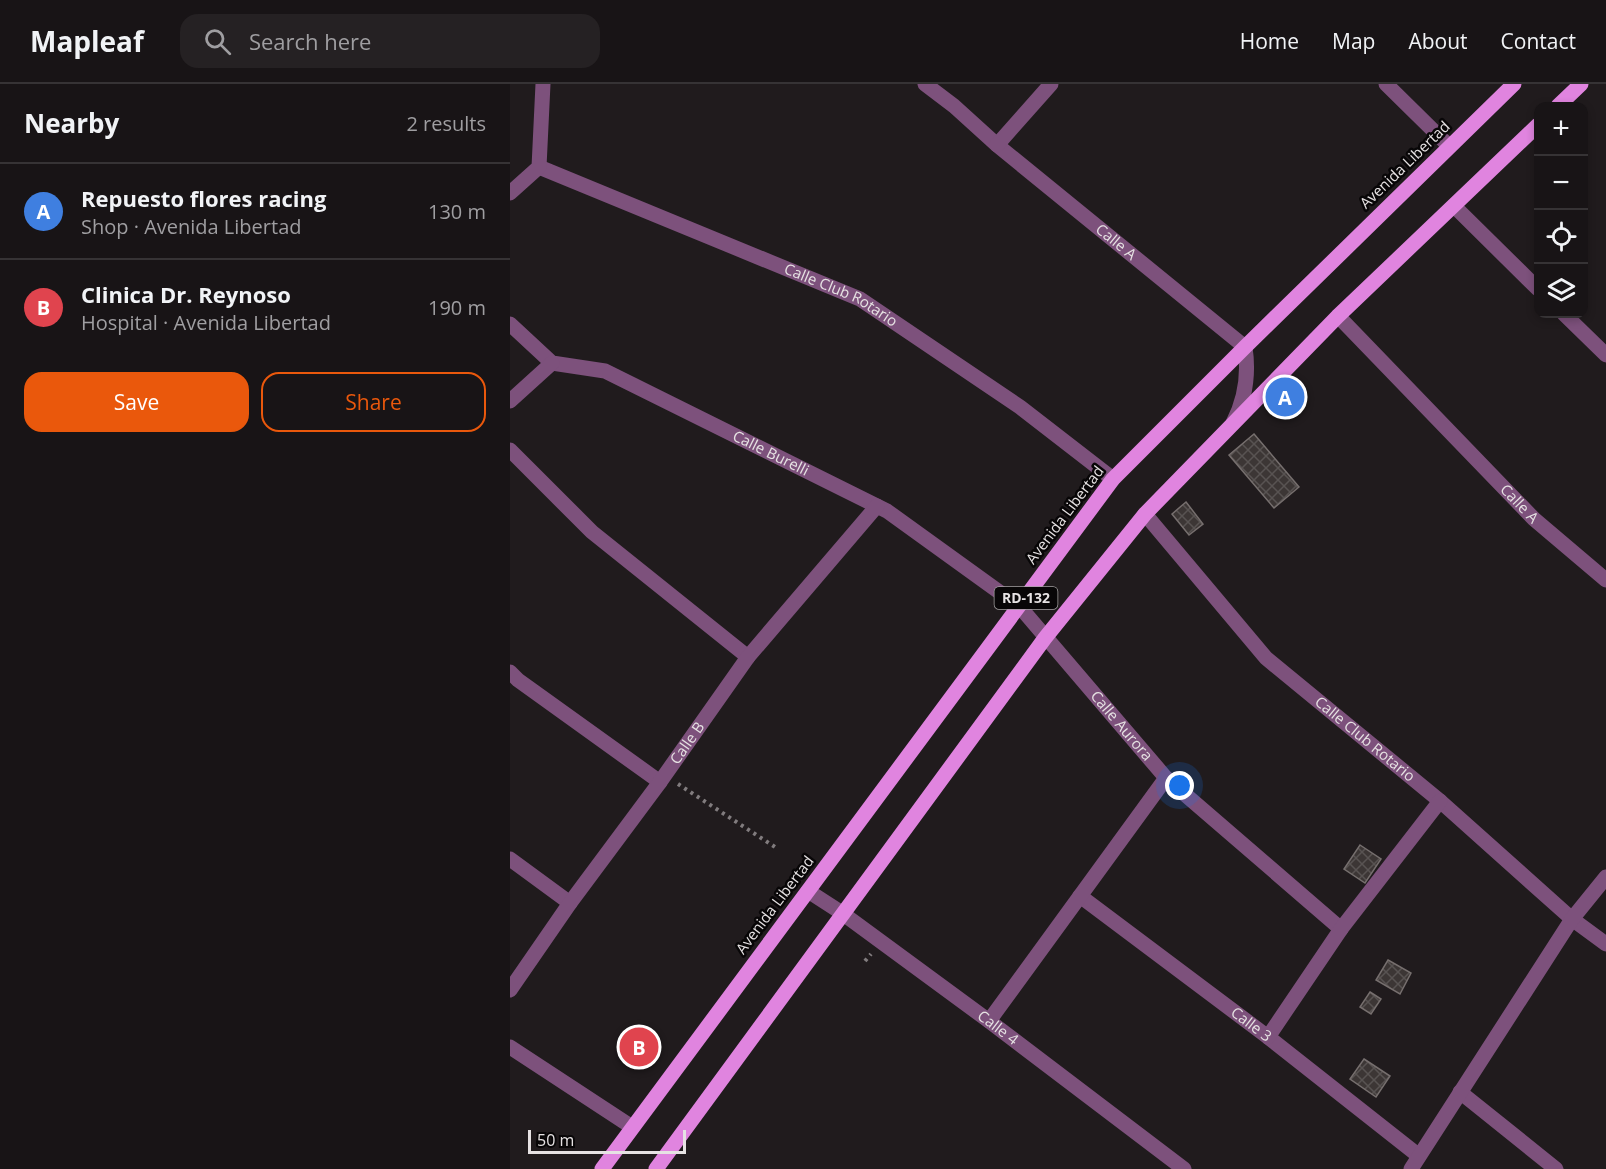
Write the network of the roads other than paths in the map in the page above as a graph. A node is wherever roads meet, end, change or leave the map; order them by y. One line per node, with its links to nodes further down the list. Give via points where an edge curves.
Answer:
1 (543, 84): 11 (street)
2 (926, 84): 9 (street, Calle A)
3 (1051, 84): 9 (street)
4 (1386, 84): 10 (street)
5 (1514, 84): 10 (main road, Avenida Libertad / RD-132)
6 (1581, 84): 7 (main road)
7 (1562, 102)
8 (1534, 130): 13 (main road, RD-132)
9 (997, 145): 18 (street, Calle A)
10 (1449, 146): 18 (main road, Avenida Libertad / RD-132)
11 (539, 167): 12 (street); 24 (street, Calle Club Rotario, via 860,299 1020,407)
12 (510, 194)
13 (1454, 206): 14 (street); 15 (main road, RD-132)
14 (1534, 284)
15 (1338, 316): 22 (main road, RD-132); 27 (street, Calle A, via 1534,519)
16 (1568, 318): 19 (street)
17 (510, 324): 20 (street)
18 (1245, 347): 22 (street, via 1246,387); 24 (main road, Avenida Libertad / RD-132)
19 (1606, 355)
20 (552, 363): 21 (street); 25 (street, Calle Burelli, via 606,371)
21 (510, 401)
22 (1232, 425): 26 (main road, RD-132)
23 (510, 450): 30 (street, via 592,532)
24 (1113, 479): 28 (main road, Avenida Libertad / RD-132)
25 (877, 506): 28 (street, Calle Burelli); 30 (street, Calle B)
26 (1145, 514): 29 (main road, RD-132); 34 (street, Calle Club Rotario, via 1266,658)
27 (1606, 580)
28 (1020, 607): 29 (street, Calle Aurora); 37 (main road, Avenida Libertad / RD-132)
29 (1045, 638): 32 (street, Calle Aurora); 40 (main road, RD-132)
30 (748, 657): 33 (street, Calle B)
31 (510, 672): 33 (street)
32 (1166, 778): 38 (street); 42 (street, Calle Aurora)
33 (663, 779): 39 (street, Calle B)
34 (1440, 801): 41 (street, Calle Club Rotario); 42 (street)
35 (510, 859): 39 (street)
36 (1606, 878): 41 (street)
37 (808, 891): 40 (street, Calle 4); 49 (main road, Avenida Libertad / RD-132)
38 (1080, 896): 45 (street); 46 (street, Calle 3)
39 (570, 903): 44 (street, Calle B)
40 (842, 913): 45 (street, Calle 4); 52 (main road, RD-132)
41 (1572, 918): 43 (street, Calle Club Rotario); 48 (street)
42 (1341, 929): 46 (street)
43 (1606, 944)
44 (510, 990)
45 (989, 1021): 53 (street, Calle 4)
46 (1268, 1037): 50 (street, Calle 3)
47 (510, 1047): 49 (street)
48 (1460, 1092): 50 (street); 54 (street)
49 (632, 1127): 51 (main road, Avenida Libertad / RD-132)
50 (1415, 1162)
51 (602, 1169)
52 (656, 1169)
53 (1184, 1169)
54 (1556, 1169)

